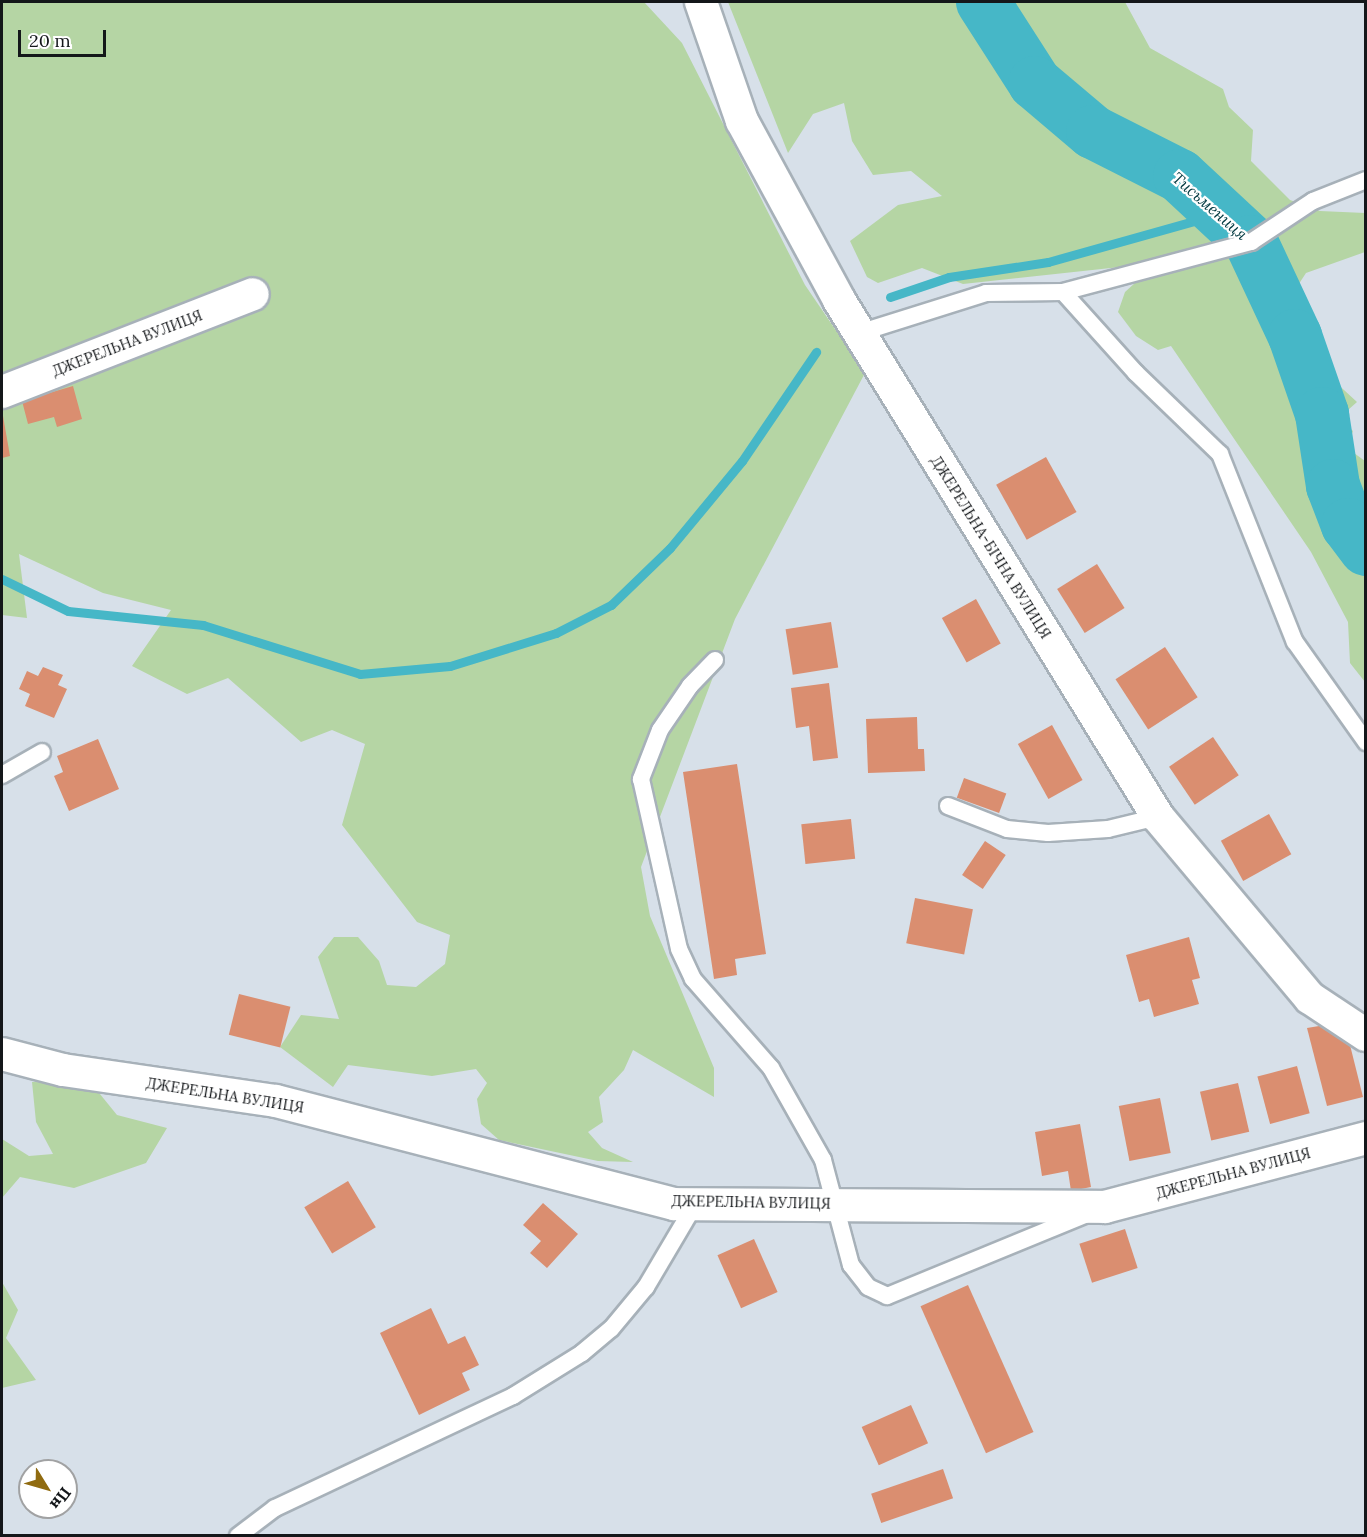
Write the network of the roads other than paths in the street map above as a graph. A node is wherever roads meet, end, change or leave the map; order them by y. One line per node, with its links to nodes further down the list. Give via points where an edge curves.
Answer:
1 (701, 2): 5 (street, ДЖЕРЕЛЬНА-БІЧНА ВУЛИЦЯ, via 742,121)
2 (1365, 180): 3 (lane, via 1313,201 1251,242)
3 (1063, 292): 5 (lane, via 986,292); 8 (lane, via 1136,373 1220,454 1295,642)
4 (253, 294): 6 (street, ДЖЕРЕЛЬНА ВУЛИЦЯ)
5 (859, 333): 12 (street, ДЖЕРЕЛЬНА-БІЧНА ВУЛИЦЯ)
6 (2, 392)
7 (715, 660): 16 (lane, via 690,686 660,730 640,779 679,949 693,979 771,1068 823,1160)
8 (1365, 742)
9 (42, 752): 10 (lane)
10 (2, 775)
11 (948, 806): 12 (lane, via 1007,829 1048,833 1108,829)
12 (1158, 817): 13 (street, ДЖЕРЕЛЬНА-БІЧНА ВУЛИЦЯ, via 1310,998)
13 (1365, 1035)
14 (2, 1054): 17 (street, ДЖЕРЕЛЬНА ВУЛИЦЯ, via 63,1070 276,1101 674,1204)
15 (1365, 1138): 18 (street, ДЖЕРЕЛЬНА ВУЛИЦЯ)
16 (837, 1203): 17 (street, ДЖЕРЕЛЬНА ВУЛИЦЯ); 18 (street, ДЖЕРЕЛЬНА ВУЛИЦЯ); 18 (lane, via 850,1265 868,1287 887,1296)
17 (695, 1204): 19 (lane, via 645,1287 611,1329 582,1353 513,1396 274,1508)
18 (1105, 1207)
19 (238, 1536)

